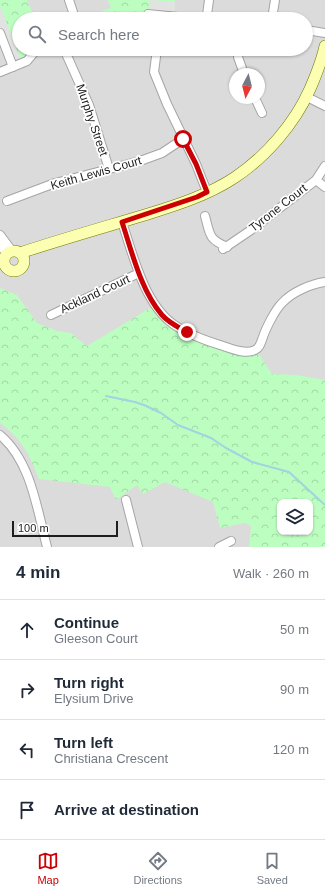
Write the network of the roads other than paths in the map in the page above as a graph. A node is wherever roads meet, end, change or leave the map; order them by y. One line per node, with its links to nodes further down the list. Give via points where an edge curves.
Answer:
1 (69, 0): 4 (street)
2 (209, 0): 5 (street)
3 (275, 0): 6 (street)
4 (74, 12)
5 (207, 12)
6 (273, 12)
7 (313, 31): 9 (street)
8 (0, 33): 15 (street)
9 (325, 33)
10 (325, 46): 18 (street)
11 (31, 56): 15 (street, via 27,61)
12 (67, 56): 24 (street, Murphy Street, via 89,105)
13 (156, 56): 22 (street, via 154,72)
14 (238, 56): 16 (street)
15 (13, 66): 17 (street)
16 (242, 68)
17 (0, 72)
18 (306, 97): 20 (street); 27 (street, via 288,127 270,147 234,178)
19 (258, 104): 21 (street)
20 (325, 106)
21 (262, 113)
22 (183, 139): 24 (street, Keith Lewis Court, via 162,153); 27 (street)
23 (325, 166): 25 (street, Tyrone Court)
24 (109, 169): 28 (street, Keith Lewis Court, via 55,183)
25 (316, 180): 26 (street); 29 (street, Tyrone Court, via 225,248 211,238)
26 (325, 187)
27 (207, 192): 30 (street)
28 (7, 201)
29 (205, 216)
30 (122, 222): 33 (street, via 45,245); 34 (street)
31 (0, 235): 33 (street)
32 (0, 244): 33 (street)
33 (10, 261)
34 (139, 273): 35 (street, via 151,299 173,325 202,339 246,352 256,350 260,345 282,303 301,290); 36 (street, Ackland Court)
35 (325, 282)
36 (51, 315)
37 (0, 435): 40 (street, via 12,447 29,478)
38 (126, 500): 41 (street)
39 (231, 542): 42 (street)
40 (47, 547)
41 (138, 547)
42 (219, 547)

